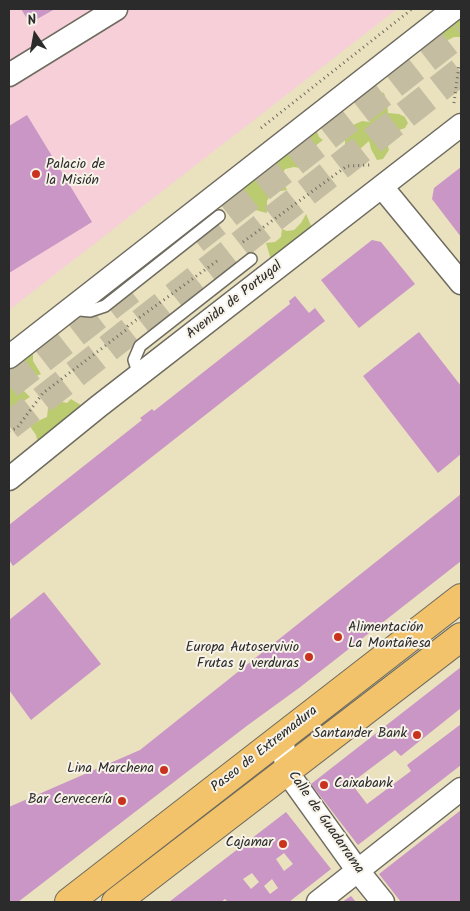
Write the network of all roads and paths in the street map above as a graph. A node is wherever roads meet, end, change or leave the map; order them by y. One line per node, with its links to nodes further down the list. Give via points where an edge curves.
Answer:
1 (116, 9): 3 (street)
2 (454, 9): 9 (street)
3 (9, 75)
4 (461, 126): 5 (street, Avenida de Portugal)
5 (382, 187): 8 (street); 11 (street, Avenida de Portugal)
6 (220, 216): 9 (lane, via 105,306 90,311 80,310)
7 (251, 259): 11 (lane, via 140,346 134,360)
8 (459, 278)
9 (76, 305): 10 (street)
10 (9, 357)
11 (139, 375): 12 (street, Avenida de Portugal)
12 (9, 478)
13 (461, 598): 15 (main road, Paseo de Extremadura)
14 (461, 636): 16 (main road)
15 (282, 737): 16 (street, Calle de Guadarrama); 19 (main road, Paseo de Extremadura)
16 (287, 772): 18 (street, Calle de Guadarrama); 20 (main road)
17 (461, 789): 18 (street)
18 (358, 871): 21 (street); 22 (street, Calle de Guadarrama)
19 (69, 902)
20 (116, 902)
21 (318, 902)
22 (383, 902)

